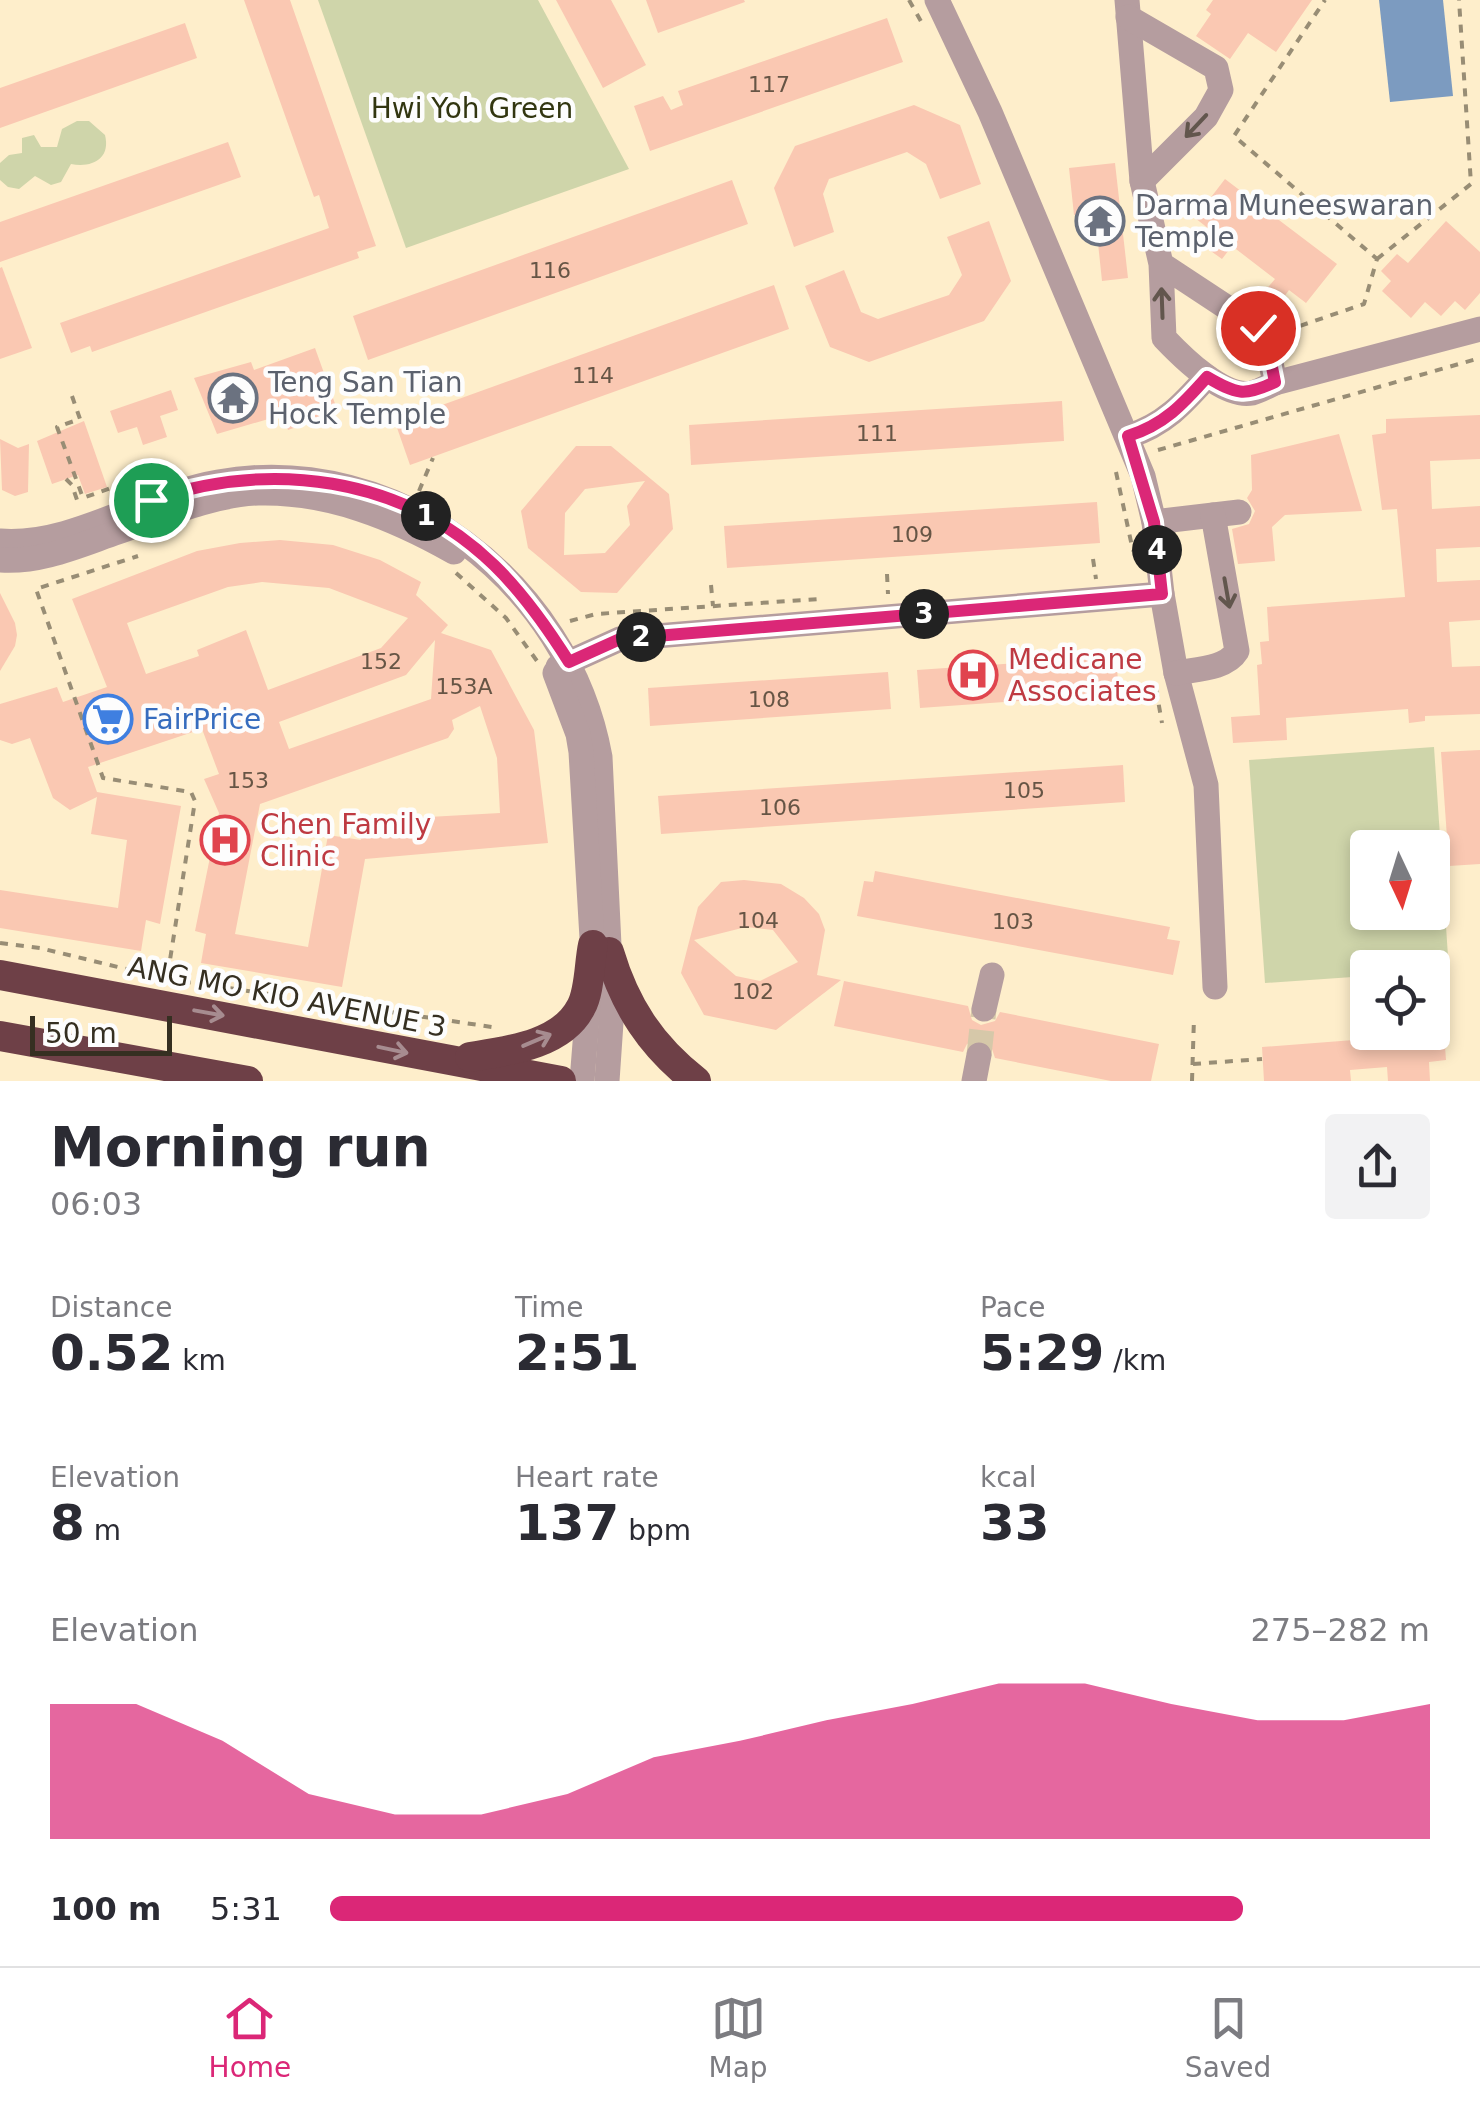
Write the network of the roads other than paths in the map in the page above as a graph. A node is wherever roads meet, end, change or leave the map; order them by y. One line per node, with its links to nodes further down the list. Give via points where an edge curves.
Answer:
1 (937, 0): 8 (street)
2 (1128, 8): 3 (street); 3 (street, one-way to 3, via 1216,68 1220,90 1206,117)
3 (1142, 181): 4 (street)
4 (1160, 264): 6 (street, one-way to 4, via 1163,335); 7 (street, via 1258,328)
5 (1480, 329): 7 (street)
6 (1207, 377): 7 (street, via 1251,394); 8 (street, via 1176,413)
7 (1275, 382)
8 (1128, 436): 12 (street)
9 (178, 501): 13 (street, via 34,541); 14 (street, via 40,558); 16 (street, via 291,477 358,489 416,510 456,533 535,609)
10 (1239, 512): 11 (street)
11 (1213, 515): 12 (street); 17 (street, one-way to 17, via 1237,651 1222,664)
12 (1154, 522): 15 (street)
13 (0, 541)
14 (0, 560)
15 (1152, 596): 16 (street, via 620,639); 17 (street)
16 (554, 665): 18 (street, via 581,752)
17 (1165, 678): 21 (street, via 1206,784)
18 (601, 948): 25 (highway, one-way to 18, via 527,1046 563,1028 582,1007); 28 (street); 29 (street, via 612,1008); 30 (highway, via 643,1029)
19 (0, 975): 25 (highway, ANG MO KIO AVENUE 3, one-way to 25)
20 (992, 975): 22 (street)
21 (1215, 987)
22 (984, 1009)
23 (0, 1036): 26 (highway)
24 (978, 1055): 31 (street)
25 (442, 1060): 27 (highway, ANG MO KIO AVENUE 3)
26 (248, 1081)
27 (561, 1081)
28 (582, 1081)
29 (607, 1081)
30 (696, 1081)
31 (974, 1081)

